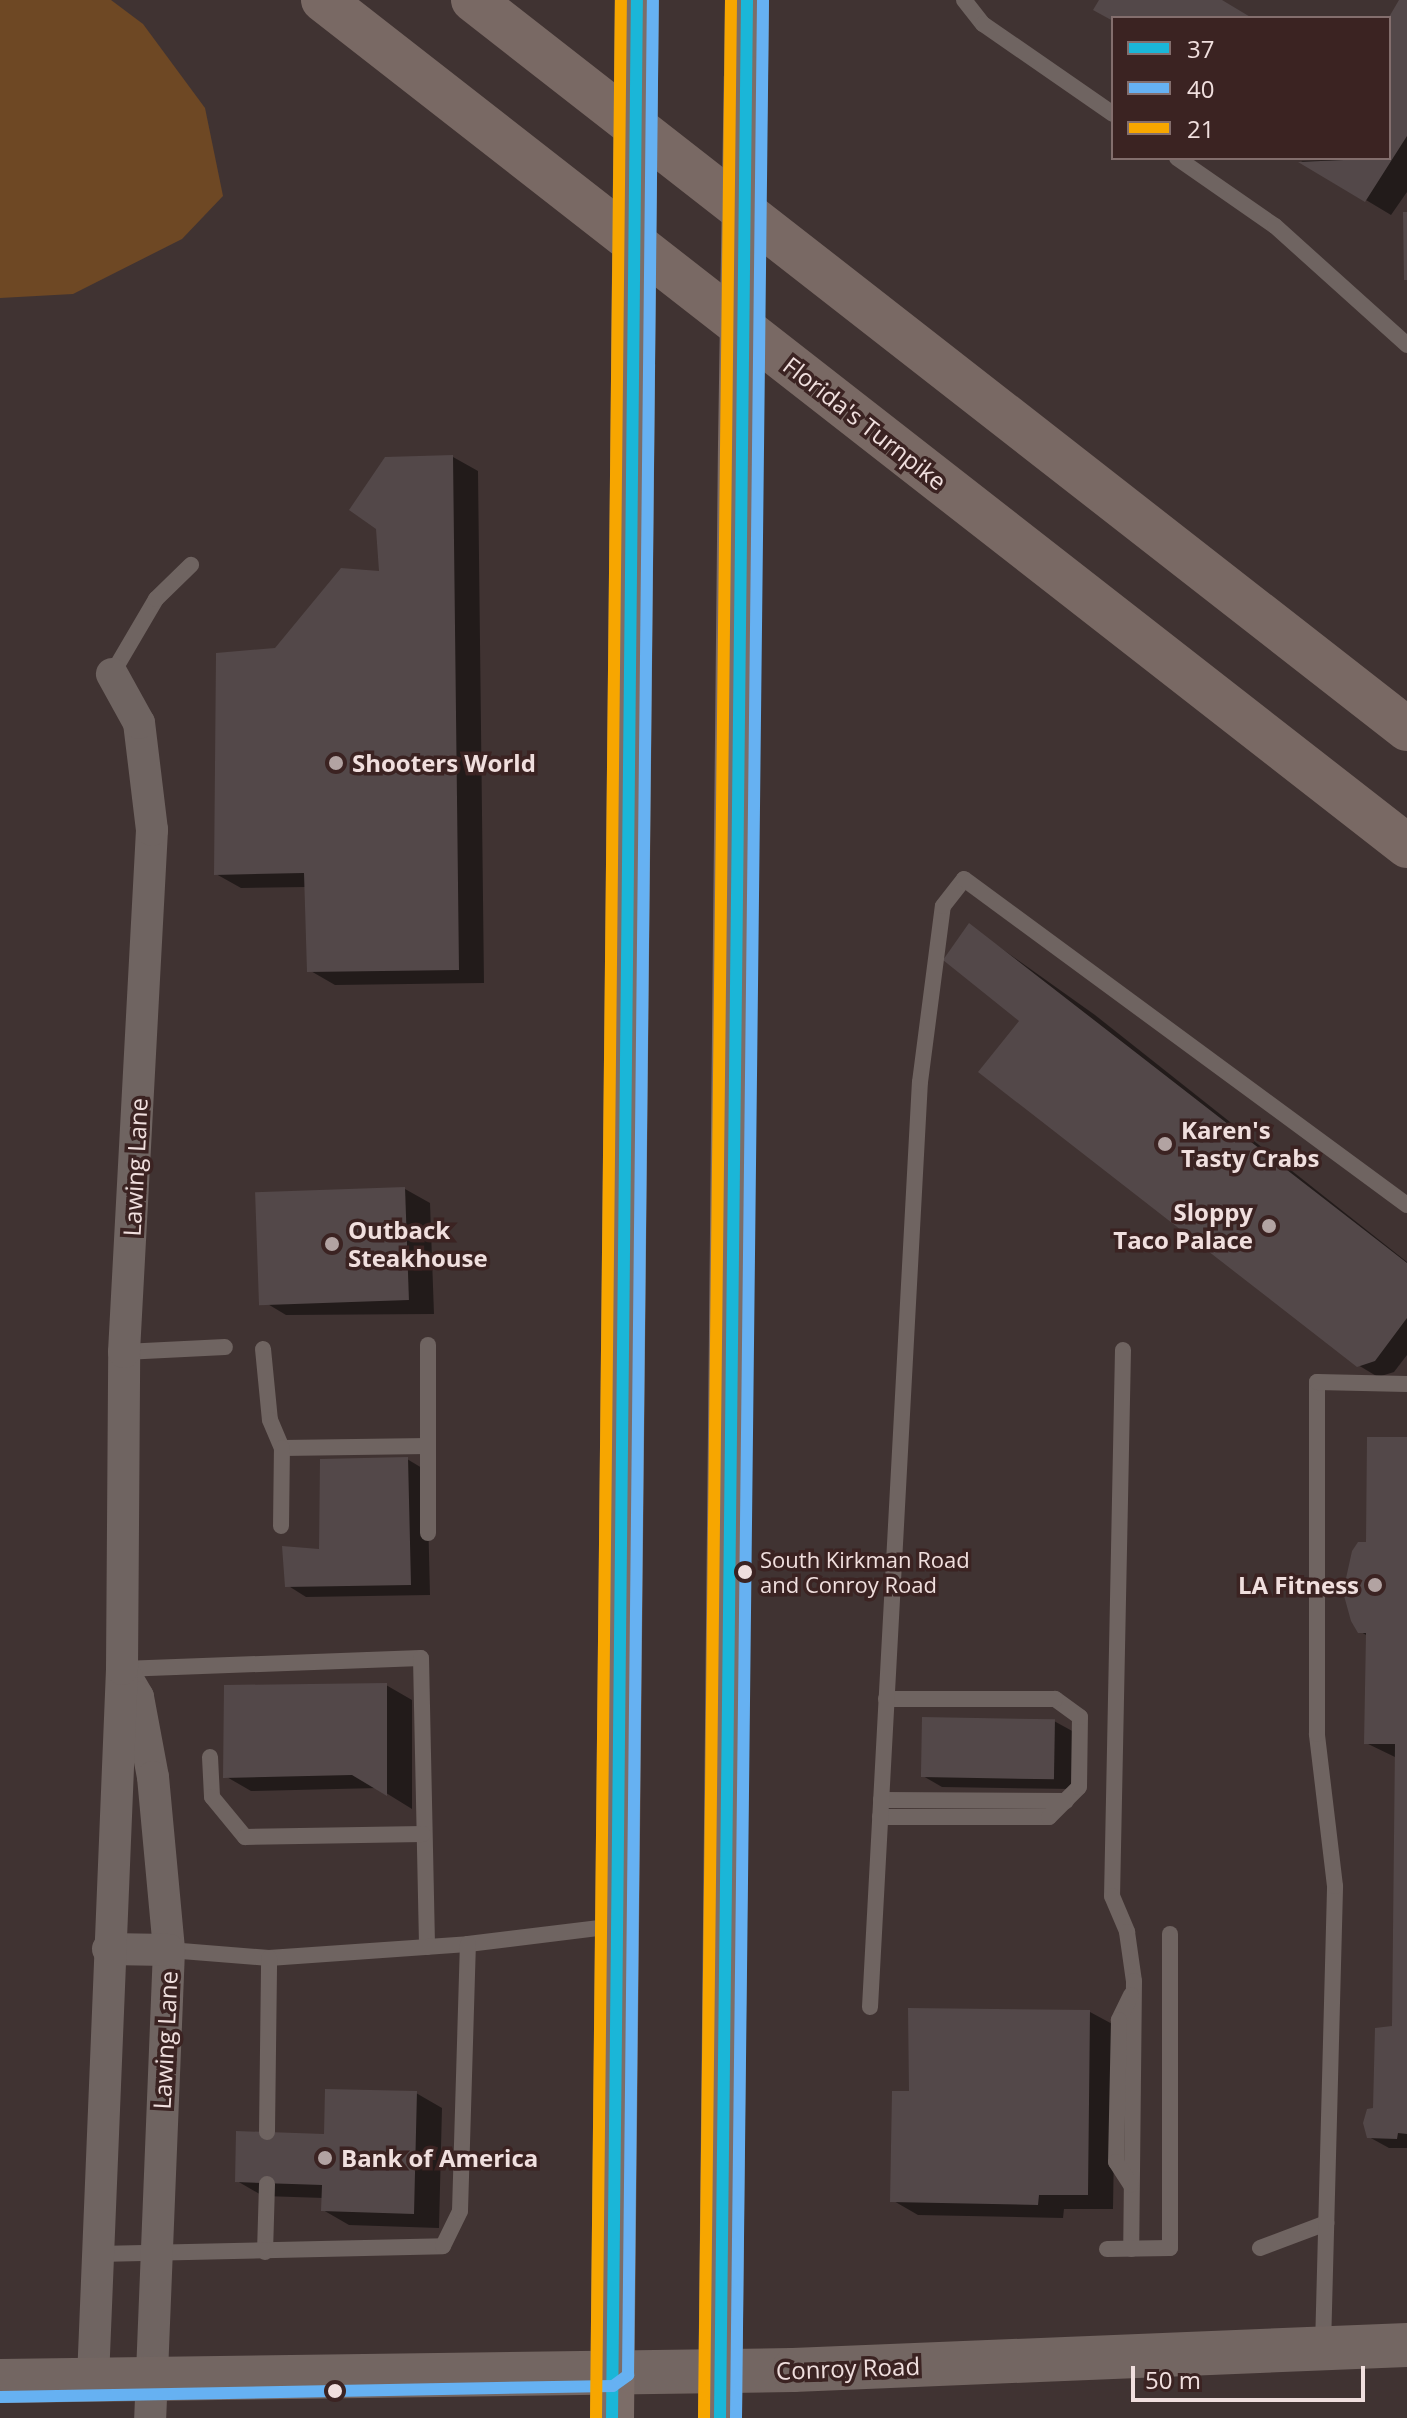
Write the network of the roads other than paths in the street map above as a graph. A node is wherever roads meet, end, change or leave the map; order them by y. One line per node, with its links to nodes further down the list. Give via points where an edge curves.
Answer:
1 (323, 0): 12 (highway, Florida's Turnpike)
2 (473, 0): 11 (highway)
3 (637, 0): 31 (main road, bridge)
4 (747, 0): 51 (main road, bridge)
5 (964, 0): 6 (lane, via 983,24)
6 (1111, 113)
7 (1180, 160): 8 (lane, via 1275,226)
8 (1407, 345)
9 (191, 565): 10 (lane, via 156,599)
10 (112, 674): 18 (street, Lawing Lane, via 139,723 152,830)
11 (1407, 729)
12 (1407, 846)
13 (1407, 1205): 25 (lane, via 964,879 943,906 935,933 920,1082)
14 (428, 1345): 20 (lane)
15 (225, 1347): 18 (lane)
16 (263, 1349): 21 (lane, via 270,1420)
17 (1123, 1350): 44 (lane, via 1112,1896 1127,1932 1134,1988)
18 (124, 1352): 24 (street, Lawing Lane)
19 (1407, 1384): 41 (lane, via 1317,1382 1317,1734 1335,1886)
20 (428, 1446): 21 (lane); 23 (lane)
21 (282, 1448): 22 (lane)
22 (281, 1526)
23 (428, 1533)
24 (122, 1669): 30 (lane, via 421,1658); 35 (street, Lawing Lane); 36 (street, Lawing Lane, via 138,1697 153,1777)
25 (886, 1699): 27 (lane); 28 (lane, via 1055,1699 1080,1717 1079,1787)
26 (210, 1757): 30 (lane, via 212,1797 245,1837)
27 (881, 1800): 28 (lane); 29 (lane)
28 (1066, 1801): 29 (lane, via 1049,1817)
29 (880, 1817): 38 (lane)
30 (423, 1834): 34 (lane)
31 (617, 1926): 33 (lane); 50 (main road)
32 (1170, 1934): 44 (lane, via 1170,2248)
33 (468, 1944): 34 (lane); 45 (lane, via 460,2211 443,2246)
34 (427, 1947): 37 (lane)
35 (108, 1949): 36 (street); 46 (street, Lawing Lane)
36 (169, 1950): 37 (lane); 47 (street, Lawing Lane)
37 (269, 1958): 39 (lane)
38 (870, 2007)
39 (267, 2132)
40 (267, 2184): 45 (lane)
41 (1326, 2223): 42 (lane); 49 (lane)
42 (1260, 2248)
43 (1107, 2249): 44 (lane)
44 (1131, 2249)
45 (265, 2252): 47 (lane)
46 (98, 2254): 47 (lane); 52 (street, Lawing Lane)
47 (155, 2256): 54 (street, Lawing Lane)
48 (1407, 2345): 49 (main road, Conroy Road)
49 (1323, 2348): 51 (main road, Conroy Road)
50 (613, 2370): 51 (main road, Conroy Road); 54 (main road, Conroy Road); 55 (main road)
51 (721, 2370): 56 (main road)
52 (93, 2379): 53 (main road, Conroy Road); 54 (main road, Conroy Road)
53 (0, 2381)
54 (152, 2397)
55 (612, 2418)
56 (720, 2418)

